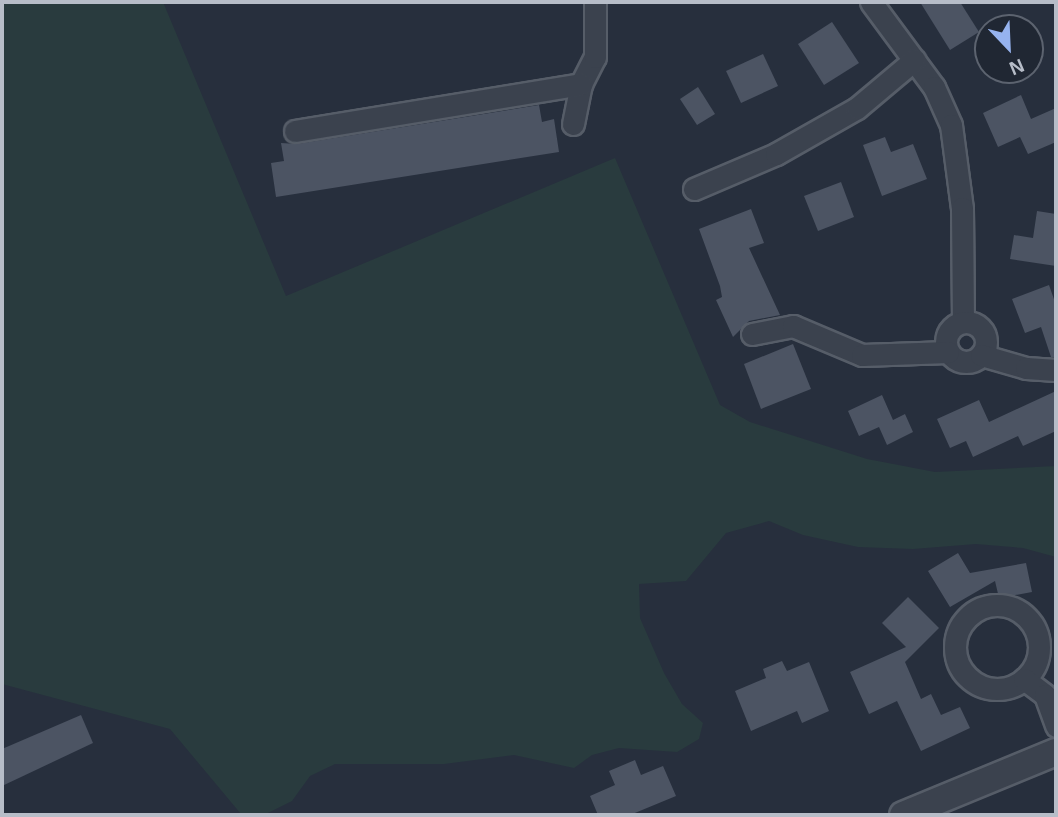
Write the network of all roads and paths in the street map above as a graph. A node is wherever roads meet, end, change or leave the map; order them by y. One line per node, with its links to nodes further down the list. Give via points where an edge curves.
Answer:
1 (596, 2): 4 (street, via 595,57)
2 (871, 2): 3 (street)
3 (914, 60): 7 (street, via 857,108 776,154); 8 (street, via 934,87 951,125 962,208)
4 (581, 84): 5 (street); 6 (street)
5 (573, 124)
6 (295, 131)
7 (694, 189)
8 (963, 322): 10 (street, via 946,336); 11 (street, via 984,332)
9 (752, 334): 10 (street, via 793,326 862,355)
10 (948, 352): 11 (street, via 968,362)
11 (981, 355): 12 (street, via 1026,368)
12 (1056, 370)
13 (1024, 679): 13 (street, via 1039,652 1036,632 1025,616 996,605 967,617 954,649 962,671 991,689); 14 (street)
14 (1051, 692): 15 (street)
15 (1056, 726)
16 (1056, 752): 17 (street)
17 (934, 809): 18 (street)
18 (903, 815)

